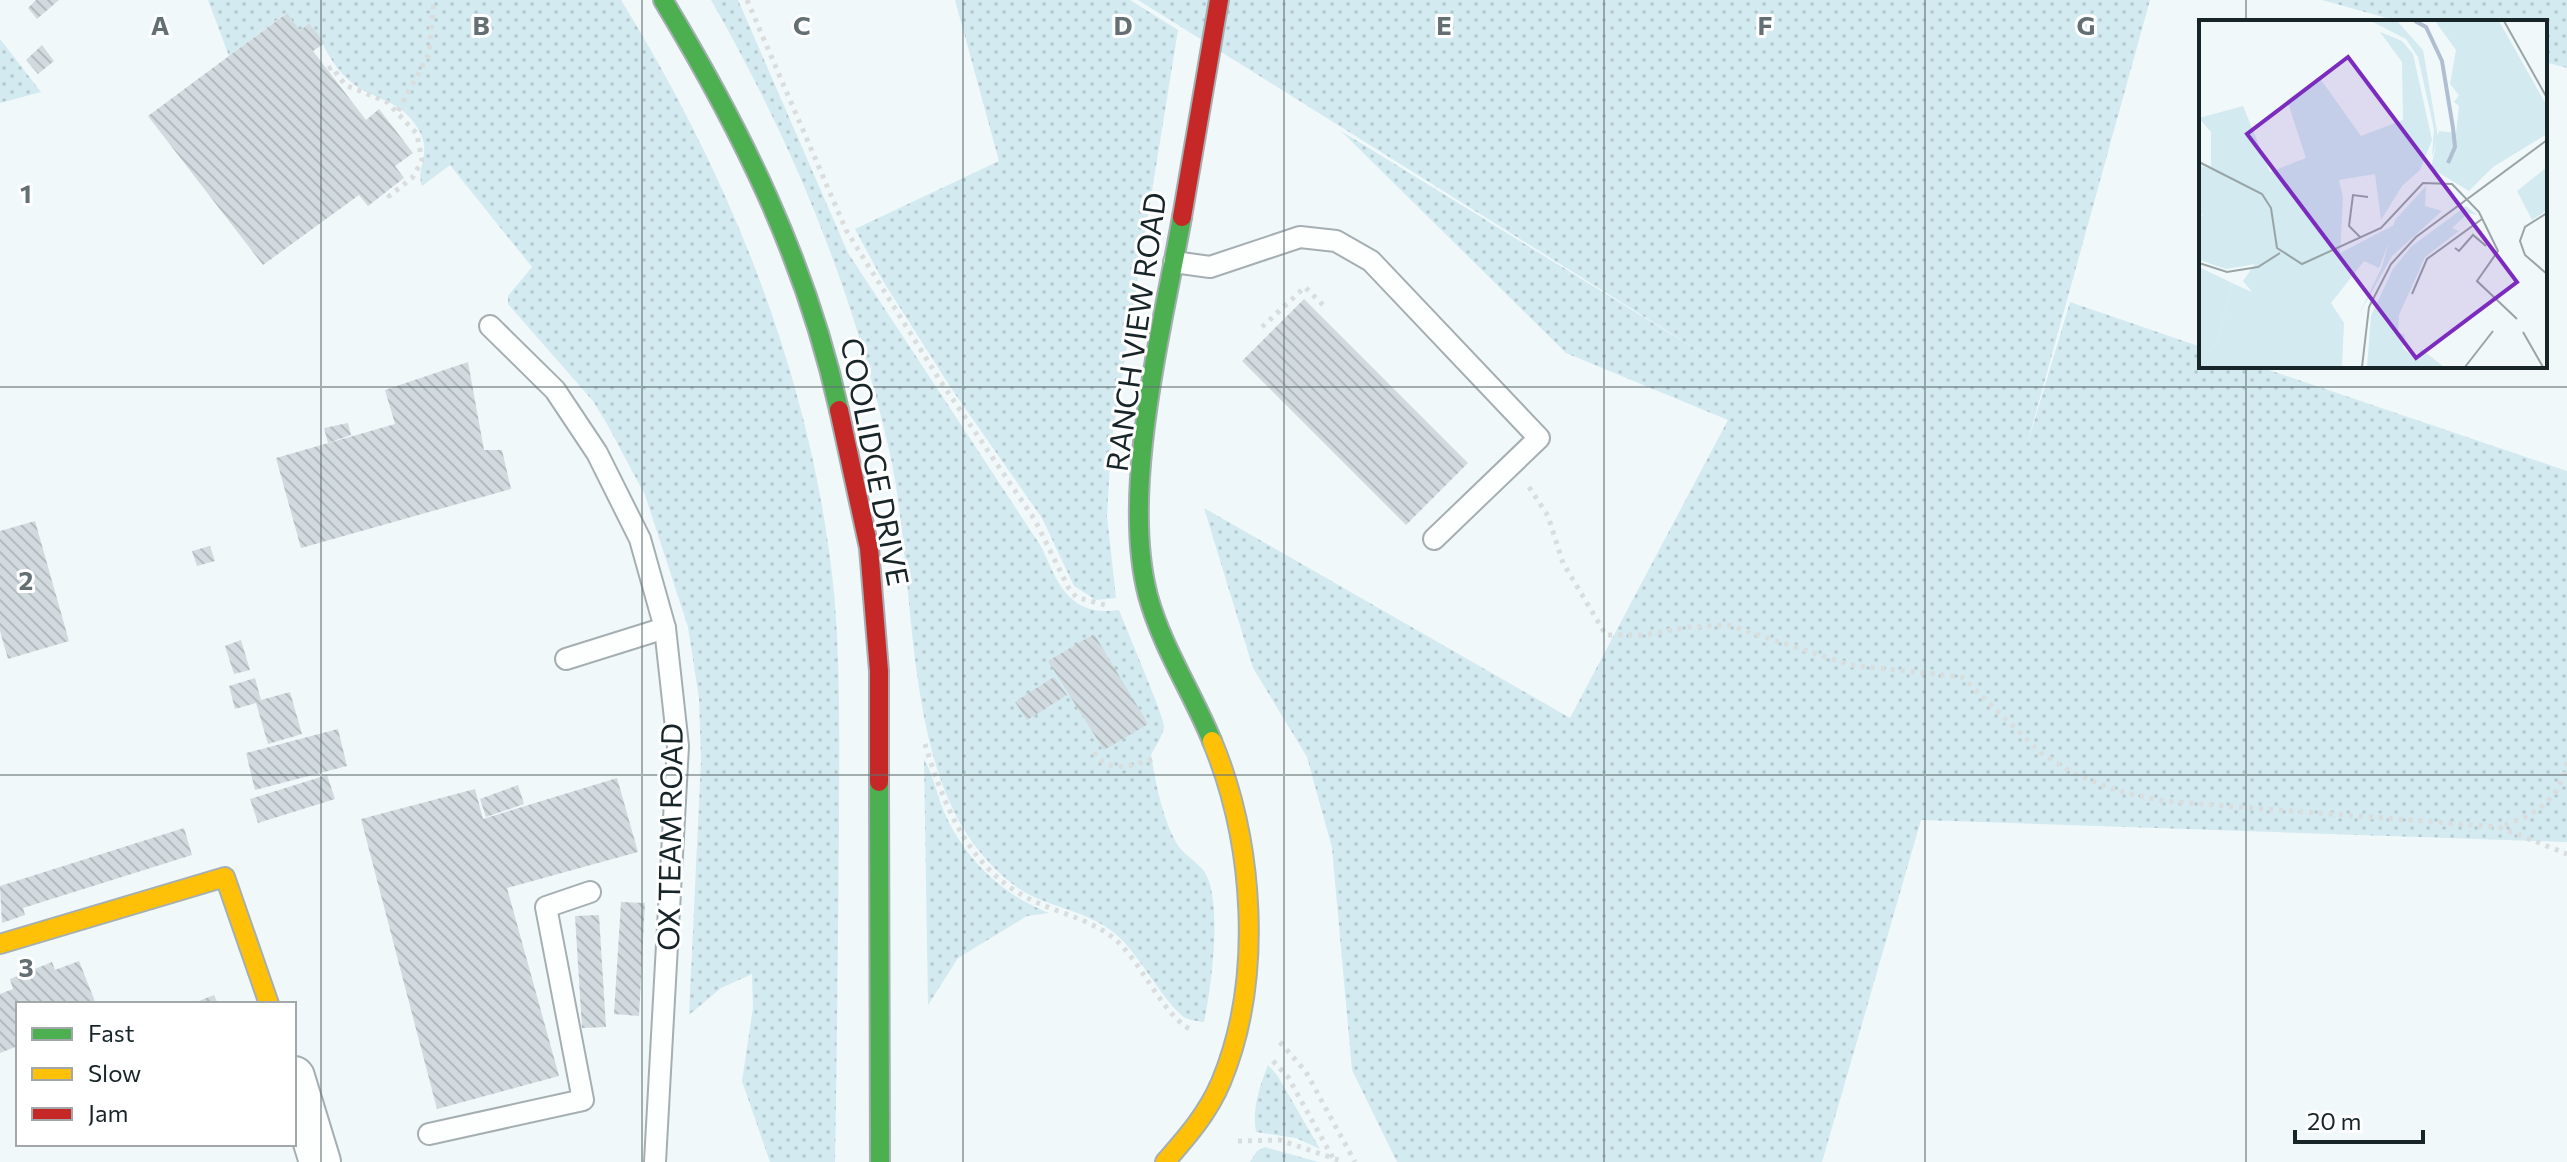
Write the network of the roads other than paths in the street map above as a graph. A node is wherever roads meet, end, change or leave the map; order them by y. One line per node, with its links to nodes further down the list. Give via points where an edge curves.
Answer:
1 (663, 0): 16 (street, COOLIDGE DRIVE, via 719,93 785,231 823,337 869,548 879,671)
2 (1219, 0): 3 (street, RANCH VIEW ROAD)
3 (1174, 262): 5 (lane, via 1210,267 1300,237 1336,241 1371,261 1539,438); 13 (street, RANCH VIEW ROAD, via 1142,464 1143,567 1170,660 1226,778 1247,943 1242,1016 1234,1048 1203,1114)
4 (490, 326): 6 (lane, OX TEAM ROAD, via 555,390 597,453 640,539)
5 (1434, 539)
6 (665, 628): 7 (lane); 15 (lane, OX TEAM ROAD, via 678,746)
7 (566, 659)
8 (590, 892): 12 (lane, via 546,907 583,1100)
9 (0, 944): 10 (street, via 225,877)
10 (268, 1002)
11 (296, 1084): 14 (street)
12 (429, 1134)
13 (1170, 1158)
14 (320, 1162)
15 (655, 1162)
16 (880, 1162)

